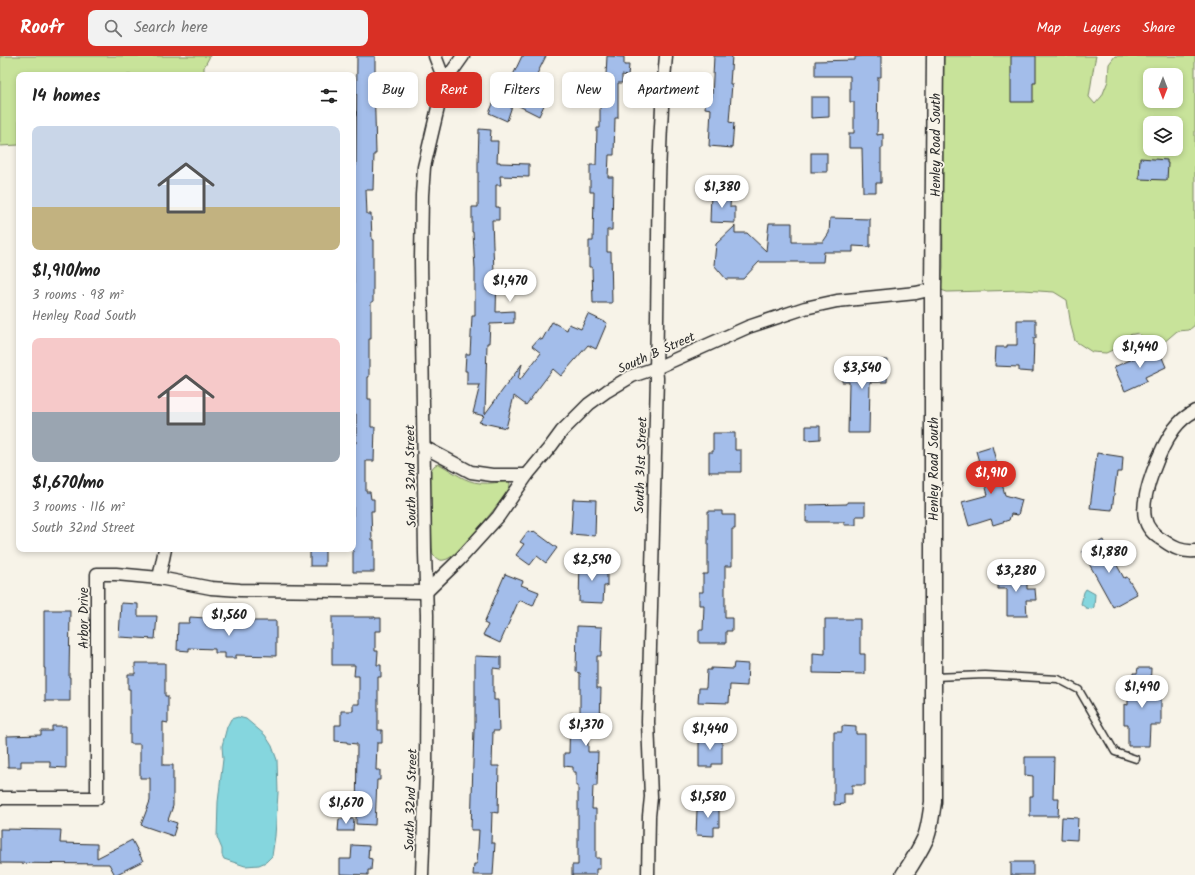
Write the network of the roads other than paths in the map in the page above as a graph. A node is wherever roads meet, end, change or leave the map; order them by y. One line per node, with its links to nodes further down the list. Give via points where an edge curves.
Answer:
1 (435, 56): 5 (street)
2 (463, 56): 6 (street, South 32nd Street)
3 (666, 56): 9 (street, South 31st Street, via 661,138)
4 (935, 56): 8 (street, Henley Road South)
5 (442, 72)
6 (452, 72)
7 (438, 108): 11 (street, South 32nd Street, via 424,167 422,195)
8 (933, 289): 9 (street, South B Street, via 805,308 748,327); 17 (street, Henley Road South)
9 (656, 368): 12 (street, South B Street, via 632,376 589,404 562,431); 21 (street, South 31st Street, via 648,722 651,797)
10 (1195, 411): 13 (street, via 1188,414 1174,430 1156,462 1144,508 1145,518 1154,535 1174,548)
11 (424, 447): 12 (street, via 471,472); 16 (street, South 32nd Street)
12 (527, 475): 16 (street, South B Street, via 498,517)
13 (1195, 551)
14 (164, 552): 15 (street)
15 (160, 578): 16 (street, Arbor Drive, via 211,588 240,590); 19 (street, Arbor Drive, via 97,574 97,798)
16 (426, 592): 20 (street, South 32nd Street, via 426,770)
17 (933, 677): 18 (lane, via 985,675 1058,679 1079,690 1115,752); 22 (street, Henley Road South, via 930,824 926,837)
18 (1136, 759)
19 (0, 798)
20 (422, 875)
21 (648, 875)
22 (904, 875)

